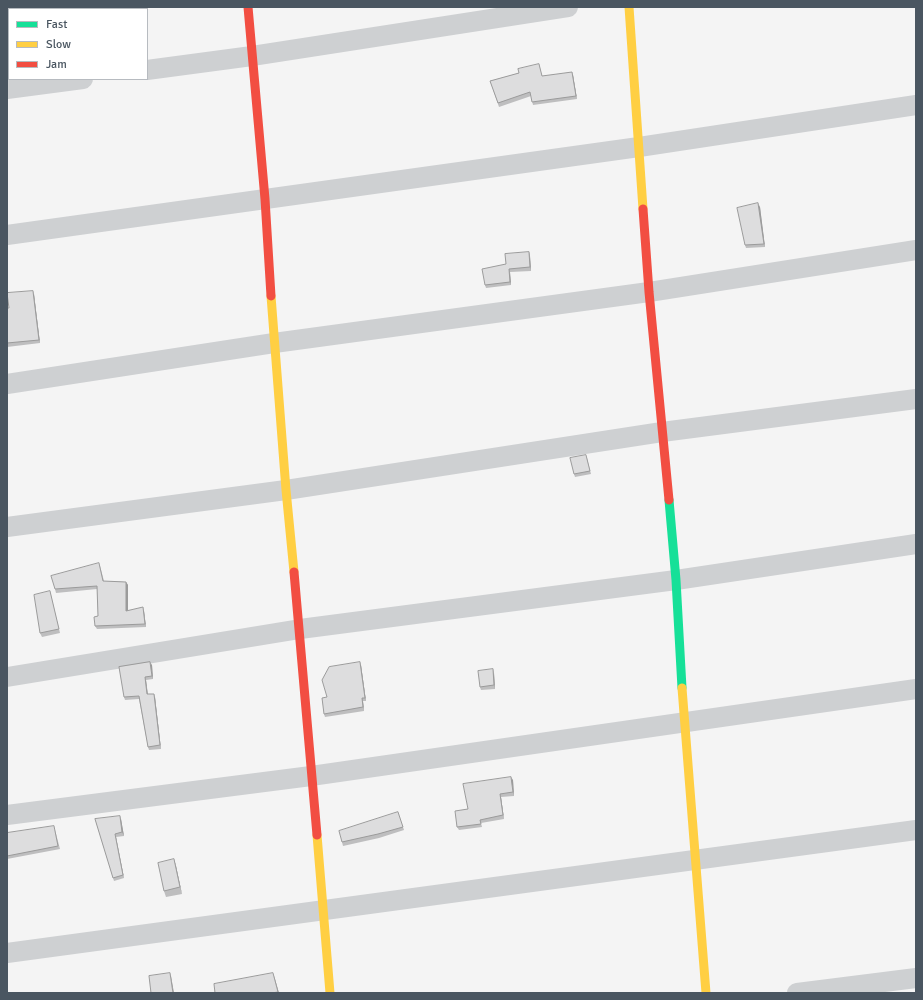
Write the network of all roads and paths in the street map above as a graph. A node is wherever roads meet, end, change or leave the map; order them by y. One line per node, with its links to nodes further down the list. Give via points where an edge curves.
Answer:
1 (248, 7): 4 (street)
2 (568, 7): 4 (street)
3 (629, 7): 9 (street)
4 (252, 56): 5 (street); 10 (street)
5 (148, 70)
6 (74, 80): 7 (street)
7 (7, 89)
8 (916, 105): 9 (street)
9 (639, 147): 10 (street); 13 (street)
10 (266, 199): 11 (street); 14 (street)
11 (7, 235)
12 (916, 250): 13 (street)
13 (649, 292): 14 (street); 17 (street)
14 (274, 344): 15 (street); 18 (street)
15 (7, 384)
16 (916, 399): 17 (street)
17 (662, 432): 18 (street); 21 (street)
18 (286, 490): 19 (street); 22 (street)
19 (7, 527)
20 (916, 544): 21 (street)
21 (676, 580): 22 (street); 25 (street)
22 (300, 629): 23 (street); 26 (street)
23 (7, 677)
24 (916, 689): 25 (street)
25 (684, 722): 26 (street); 29 (street)
26 (311, 776): 27 (street); 30 (street)
27 (7, 815)
28 (916, 830): 29 (street)
29 (694, 860): 30 (street); 34 (street)
30 (323, 910): 31 (street); 33 (street)
31 (7, 953)
32 (916, 978): 35 (street)
33 (330, 993)
34 (706, 993)
35 (797, 993)

